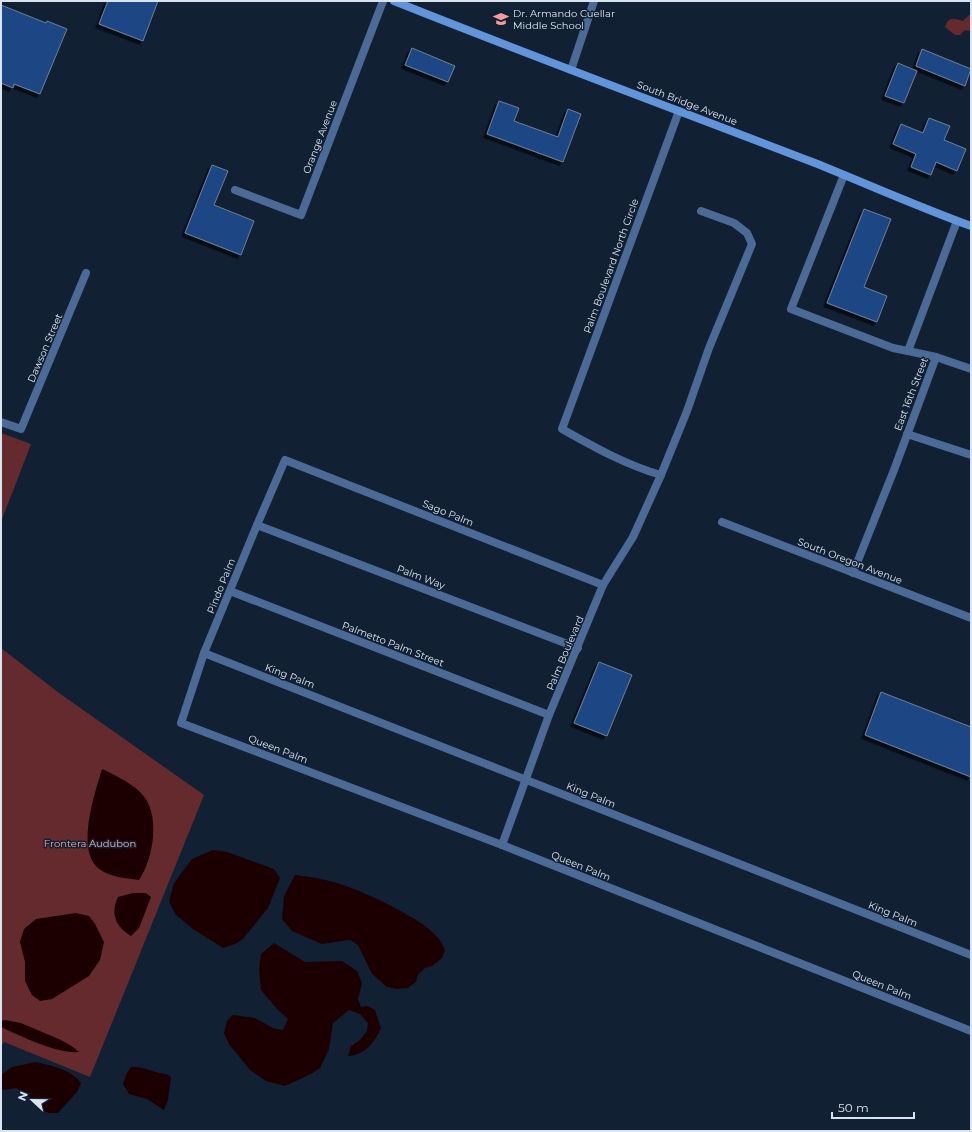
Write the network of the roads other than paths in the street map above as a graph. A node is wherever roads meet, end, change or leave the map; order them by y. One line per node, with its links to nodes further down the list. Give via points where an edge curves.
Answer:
1 (383, 1): 7 (street, Orange Avenue, via 301,215)
2 (394, 1): 4 (street, South Bridge Avenue)
3 (594, 1): 4 (street)
4 (571, 70): 5 (street, South Bridge Avenue)
5 (679, 111): 6 (street, South Bridge Avenue); 19 (street, Palm Boulevard North Circle, via 562,429 639,468)
6 (844, 174): 9 (street, South Bridge Avenue); 12 (street, via 792,309 893,348)
7 (235, 190)
8 (701, 210): 19 (street, via 734,223 747,233 752,244)
9 (957, 220): 10 (street, South Bridge Avenue); 12 (street, East 16th Street)
10 (971, 226)
11 (86, 273): 15 (street, Dawson Street, via 21,429)
12 (908, 351): 13 (street, East 16th Street)
13 (936, 357): 14 (street); 16 (street, East 16th Street)
14 (971, 369)
15 (1, 422)
16 (907, 434): 17 (street); 22 (street, East 16th Street)
17 (971, 454)
18 (285, 460): 21 (street, Pindo Palm); 23 (street, Sago Palm)
19 (661, 475): 23 (street, Palm Boulevard, via 633,537)
20 (722, 522): 22 (street, South Oregon Avenue)
21 (256, 525): 24 (street, Pindo Palm); 26 (street, Palm Way)
22 (853, 573): 25 (street, South Oregon Avenue)
23 (604, 585): 26 (street, Palm Boulevard)
24 (230, 591): 27 (street, Pindo Palm); 28 (street, Palmetto Palm Street)
25 (971, 618)
26 (578, 648): 28 (street, Palm Boulevard)
27 (204, 653): 29 (street, Pindo Palm); 30 (street, King Palm)
28 (549, 715): 30 (street, Palm Boulevard)
29 (181, 723): 31 (street, Queen Palm)
30 (526, 780): 31 (street, Palm Boulevard); 32 (street, King Palm)
31 (502, 845): 33 (street, Queen Palm)
32 (971, 955)
33 (971, 1032)

